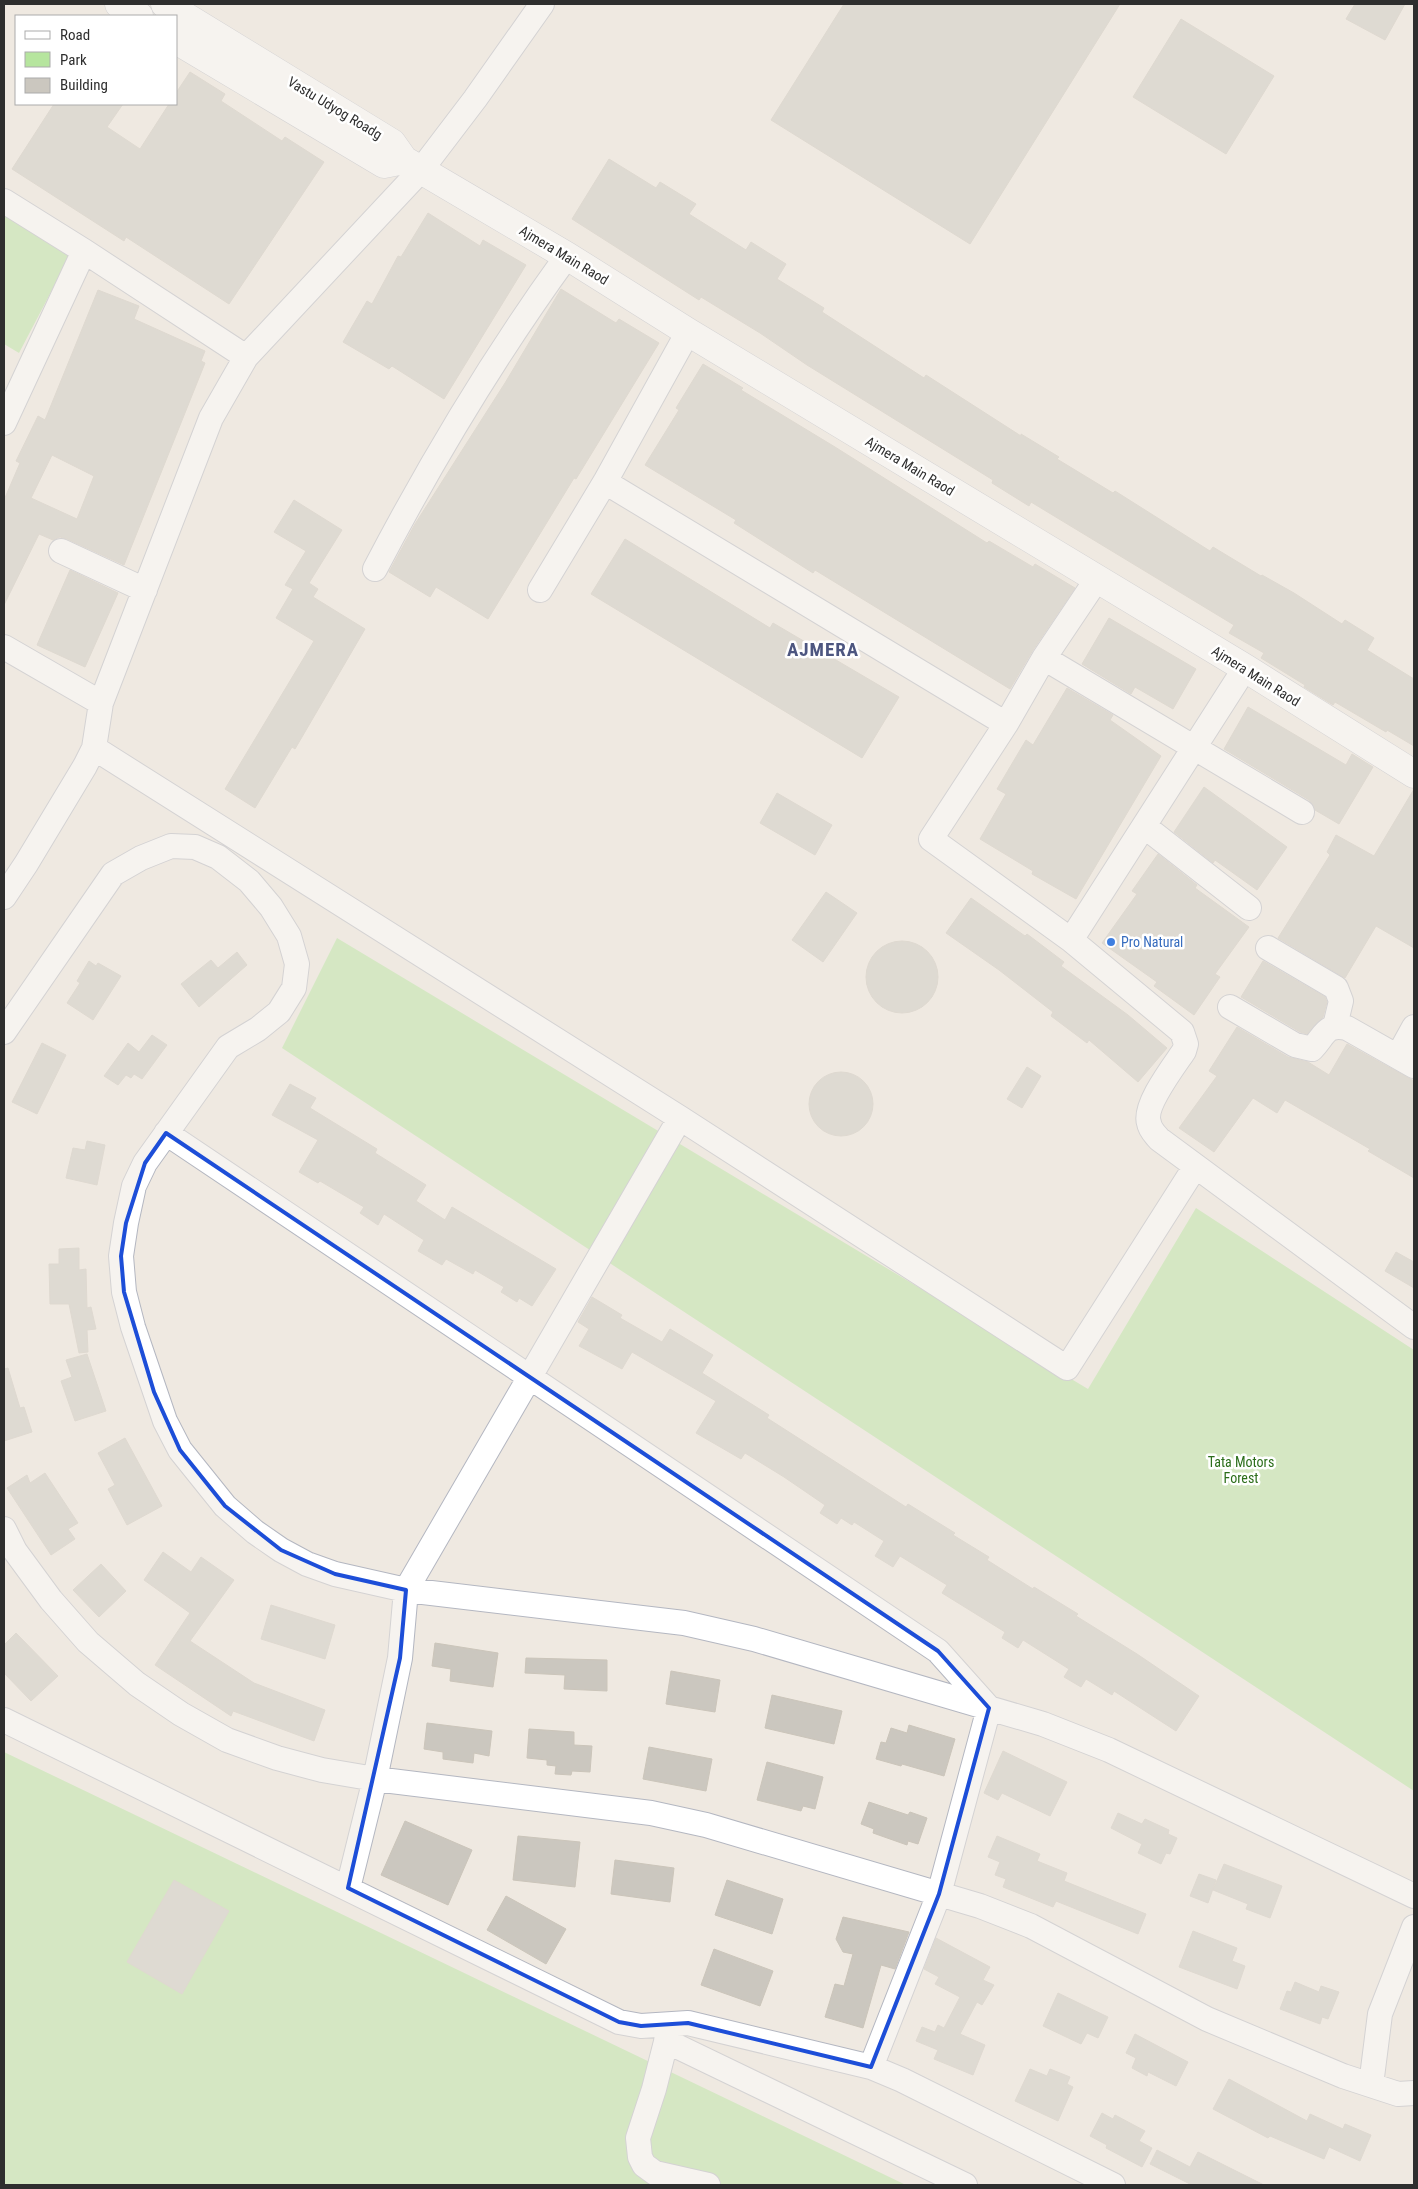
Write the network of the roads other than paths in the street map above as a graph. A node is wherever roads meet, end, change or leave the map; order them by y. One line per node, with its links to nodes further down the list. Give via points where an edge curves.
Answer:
1 (118, 4): 4 (street)
2 (165, 4): 6 (street, Vastu Udyog Roadg, via 392,143)
3 (542, 4): 6 (street, via 475,99)
4 (137, 15)
5 (178, 41): 6 (street, Vastu Udyog Roadg, via 384,164)
6 (412, 165): 9 (street, Ajmera Main Raod); 11 (street)
7 (4, 201): 8 (street)
8 (84, 251): 11 (street); 12 (street)
9 (567, 256): 10 (street, Ajmera Main Raod); 15 (street, via 519,322 432,461)
10 (688, 332): 13 (street); 16 (street, Ajmera Main Raod)
11 (246, 357): 17 (street, via 211,418)
12 (4, 423)
13 (605, 482): 18 (street); 23 (street)
14 (61, 551): 17 (street)
15 (375, 569)
16 (1097, 579): 20 (street); 21 (street, Ajmera Main Raod)
17 (145, 590): 22 (street)
18 (540, 590)
19 (4, 647): 22 (street)
20 (1044, 658): 23 (street); 24 (street)
21 (1245, 668): 24 (street); 26 (street, Ajmera Main Raod)
22 (102, 703): 25 (street)
23 (1006, 724): 31 (street, via 931,839)
24 (1194, 747): 27 (street); 28 (street)
25 (94, 748): 29 (street); 38 (street)
26 (1414, 774)
27 (1302, 812)
28 (1144, 826): 30 (street); 31 (street)
29 (4, 897)
30 (1249, 908)
31 (1071, 940): 40 (street, via 1186,1038 1184,1051 1153,1102 1148,1122 1160,1139)
32 (1268, 948): 34 (street, via 1336,988 1341,1001)
33 (1230, 1007): 34 (street, via 1305,1049 1312,1049 1328,1029)
34 (1335, 1026): 37 (street, via 1347,1028)
35 (1414, 1027): 37 (street)
36 (4, 1032): 39 (street, via 113,874 171,846 195,847 218,857 249,882 271,907 289,936 297,964 294,988 279,1012 228,1047)
37 (1406, 1061)
38 (680, 1118): 40 (street, via 1067,1368); 42 (street)
39 (166, 1133): 42 (street); 44 (street, via 134,1186 121,1256 124,1292 133,1327 165,1421 180,1450 225,1506 281,1550 335,1574)
40 (1195, 1167): 41 (street)
41 (1414, 1326)
42 (529, 1376): 44 (street); 45 (street, via 938,1651)
43 (4, 1529): 47 (street, via 15,1551 51,1600 88,1642 136,1684 180,1714 227,1740 277,1758 322,1770)
44 (406, 1590): 45 (street, via 684,1623 754,1639); 47 (street, via 400,1658)
45 (989, 1708): 49 (street); 50 (street, via 1043,1724 1109,1750)
46 (4, 1720): 48 (street)
47 (376, 1778): 48 (street); 49 (street, via 651,1813 706,1825)
48 (348, 1888): 52 (street, via 619,2022)
49 (939, 1894): 53 (street); 54 (street, via 1031,1926 1207,2019)
50 (1414, 1896)
51 (1414, 1927): 54 (street, via 1380,2014)
52 (668, 2033): 53 (street, via 688,2023); 56 (street, via 638,2138 640,2157 644,2165 655,2173); 57 (street)
53 (871, 2068): 58 (street, via 902,2080)
54 (1371, 2085): 55 (street)
55 (1409, 2096)
56 (708, 2185)
57 (964, 2185)
58 (1113, 2185)

